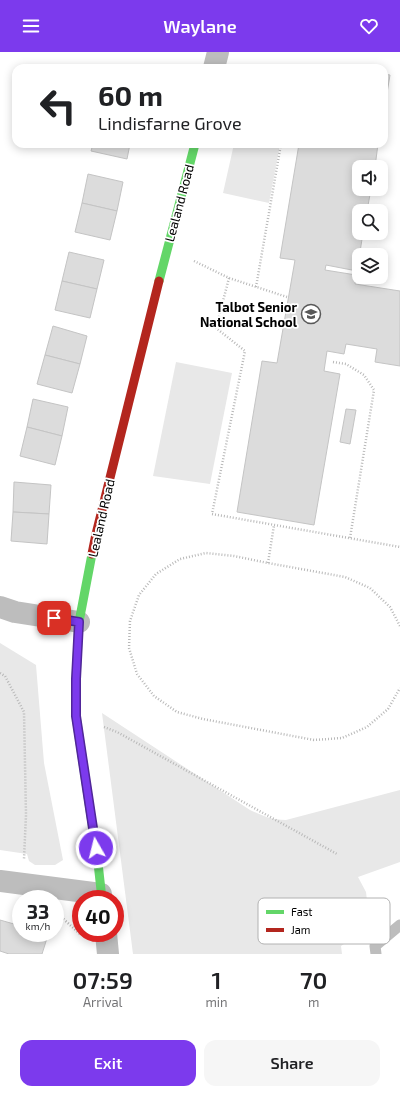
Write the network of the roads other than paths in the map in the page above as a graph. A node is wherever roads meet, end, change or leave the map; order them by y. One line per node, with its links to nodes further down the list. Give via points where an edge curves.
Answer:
1 (218, 52): 2 (street)
2 (215, 64)
3 (194, 148): 5 (street, Lealand Road, via 98,526)
4 (0, 607): 5 (street, via 15,612)
5 (79, 622): 7 (street, Lealand Road, via 76,716)
6 (0, 881): 8 (street)
7 (101, 890)
8 (72, 892)
9 (400, 925): 10 (lane)
10 (390, 933)
11 (107, 942): 13 (street)
12 (377, 944): 14 (lane, via 375,946)
13 (108, 954)
14 (376, 954)

